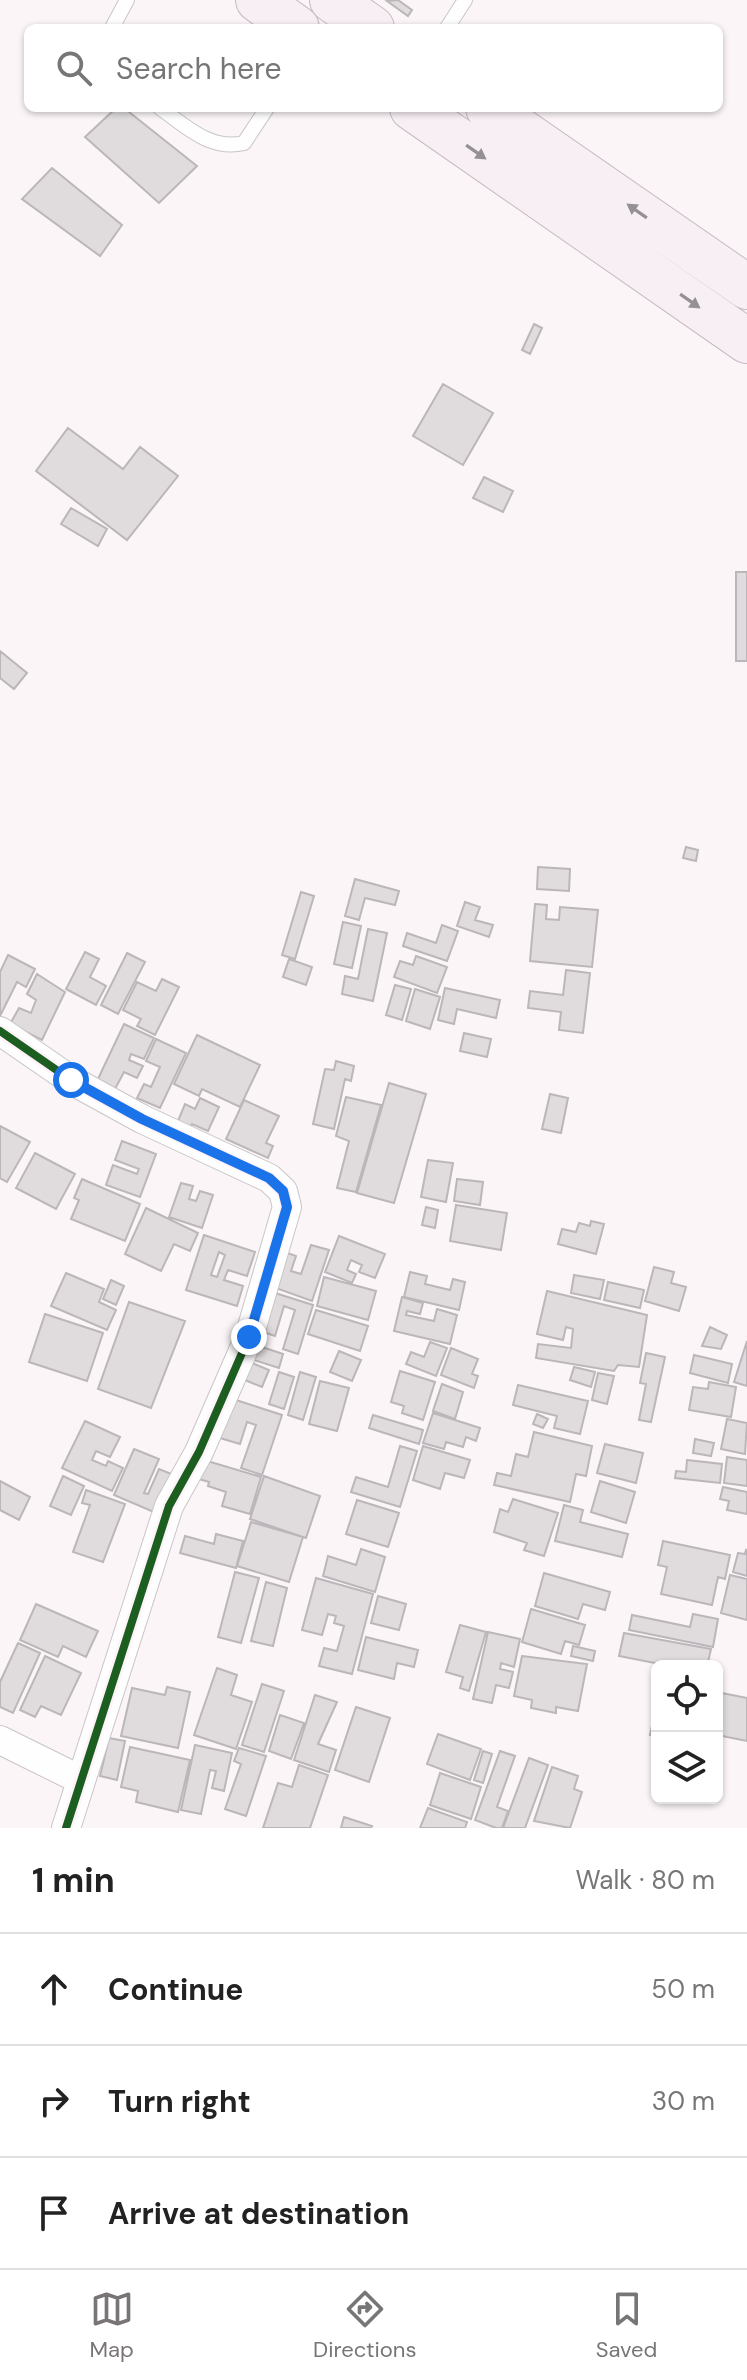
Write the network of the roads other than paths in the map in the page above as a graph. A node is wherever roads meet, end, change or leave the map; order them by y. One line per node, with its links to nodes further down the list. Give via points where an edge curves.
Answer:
1 (127, 0): 5 (lane)
2 (258, 0): 6 (main road)
3 (332, 0): 7 (main road)
4 (465, 0): 8 (lane)
5 (114, 24)
6 (291, 24)
7 (366, 24)
8 (450, 24)
9 (166, 112): 10 (lane, via 226,147 244,143)
10 (264, 112)
11 (418, 112): 14 (main road, one-way to 14)
12 (494, 112): 13 (main road, one-way to 12)
13 (747, 287)
14 (747, 341)
15 (0, 1031): 17 (street, via 83,1087 269,1178 283,1191 287,1207 249,1337 199,1452 169,1506)
16 (0, 1740): 17 (street)
17 (79, 1779): 18 (street)
18 (66, 1828)

